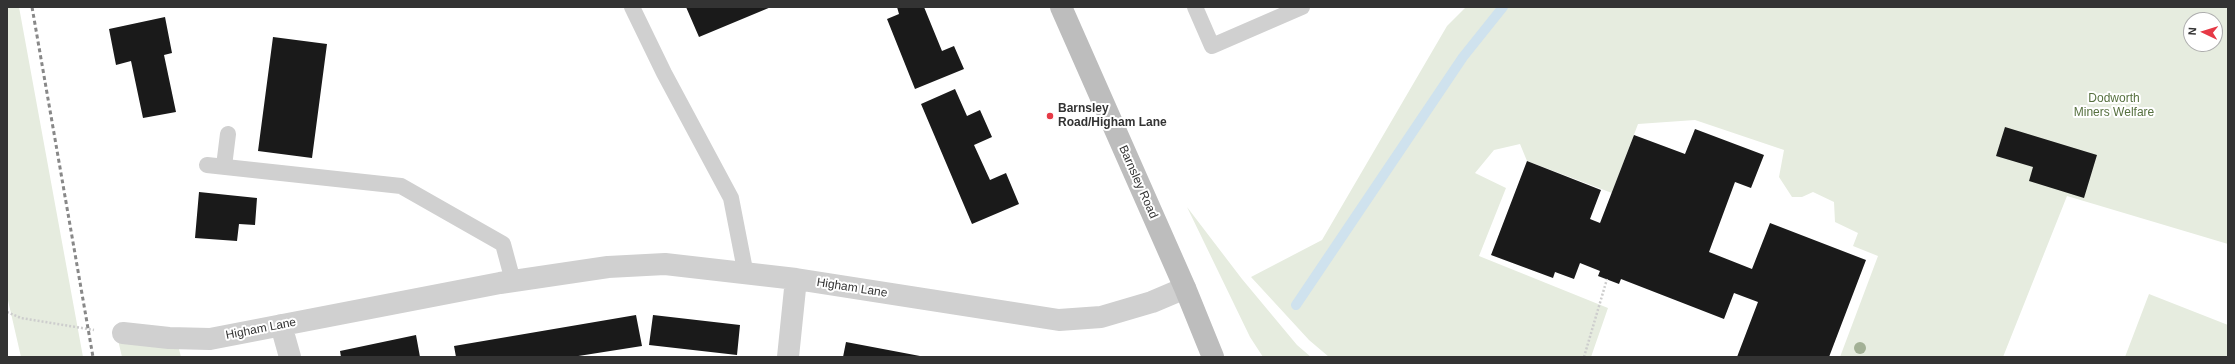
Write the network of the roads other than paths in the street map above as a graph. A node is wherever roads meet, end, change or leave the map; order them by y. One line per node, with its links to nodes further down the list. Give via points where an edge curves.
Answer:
1 (632, 7): 8 (lane, via 731,198)
2 (1061, 7): 11 (main road, Barnsley Road)
3 (1195, 7): 4 (lane, via 1212,46)
4 (1302, 7)
5 (228, 134): 7 (lane)
6 (207, 165): 7 (lane)
7 (224, 166): 10 (lane, via 401,186 503,244)
8 (746, 275): 9 (street, Higham Lane); 10 (street, Higham Lane, via 665,264 608,267)
9 (796, 279): 11 (street, Higham Lane, via 1059,320 1101,317 1152,302); 15 (street)
10 (513, 281): 12 (street, Higham Lane)
11 (1185, 288): 16 (main road, Barnsley Road)
12 (281, 325): 13 (street, Higham Lane, via 210,339); 14 (street)
13 (123, 333)
14 (290, 357)
15 (788, 357)
16 (1213, 357)

